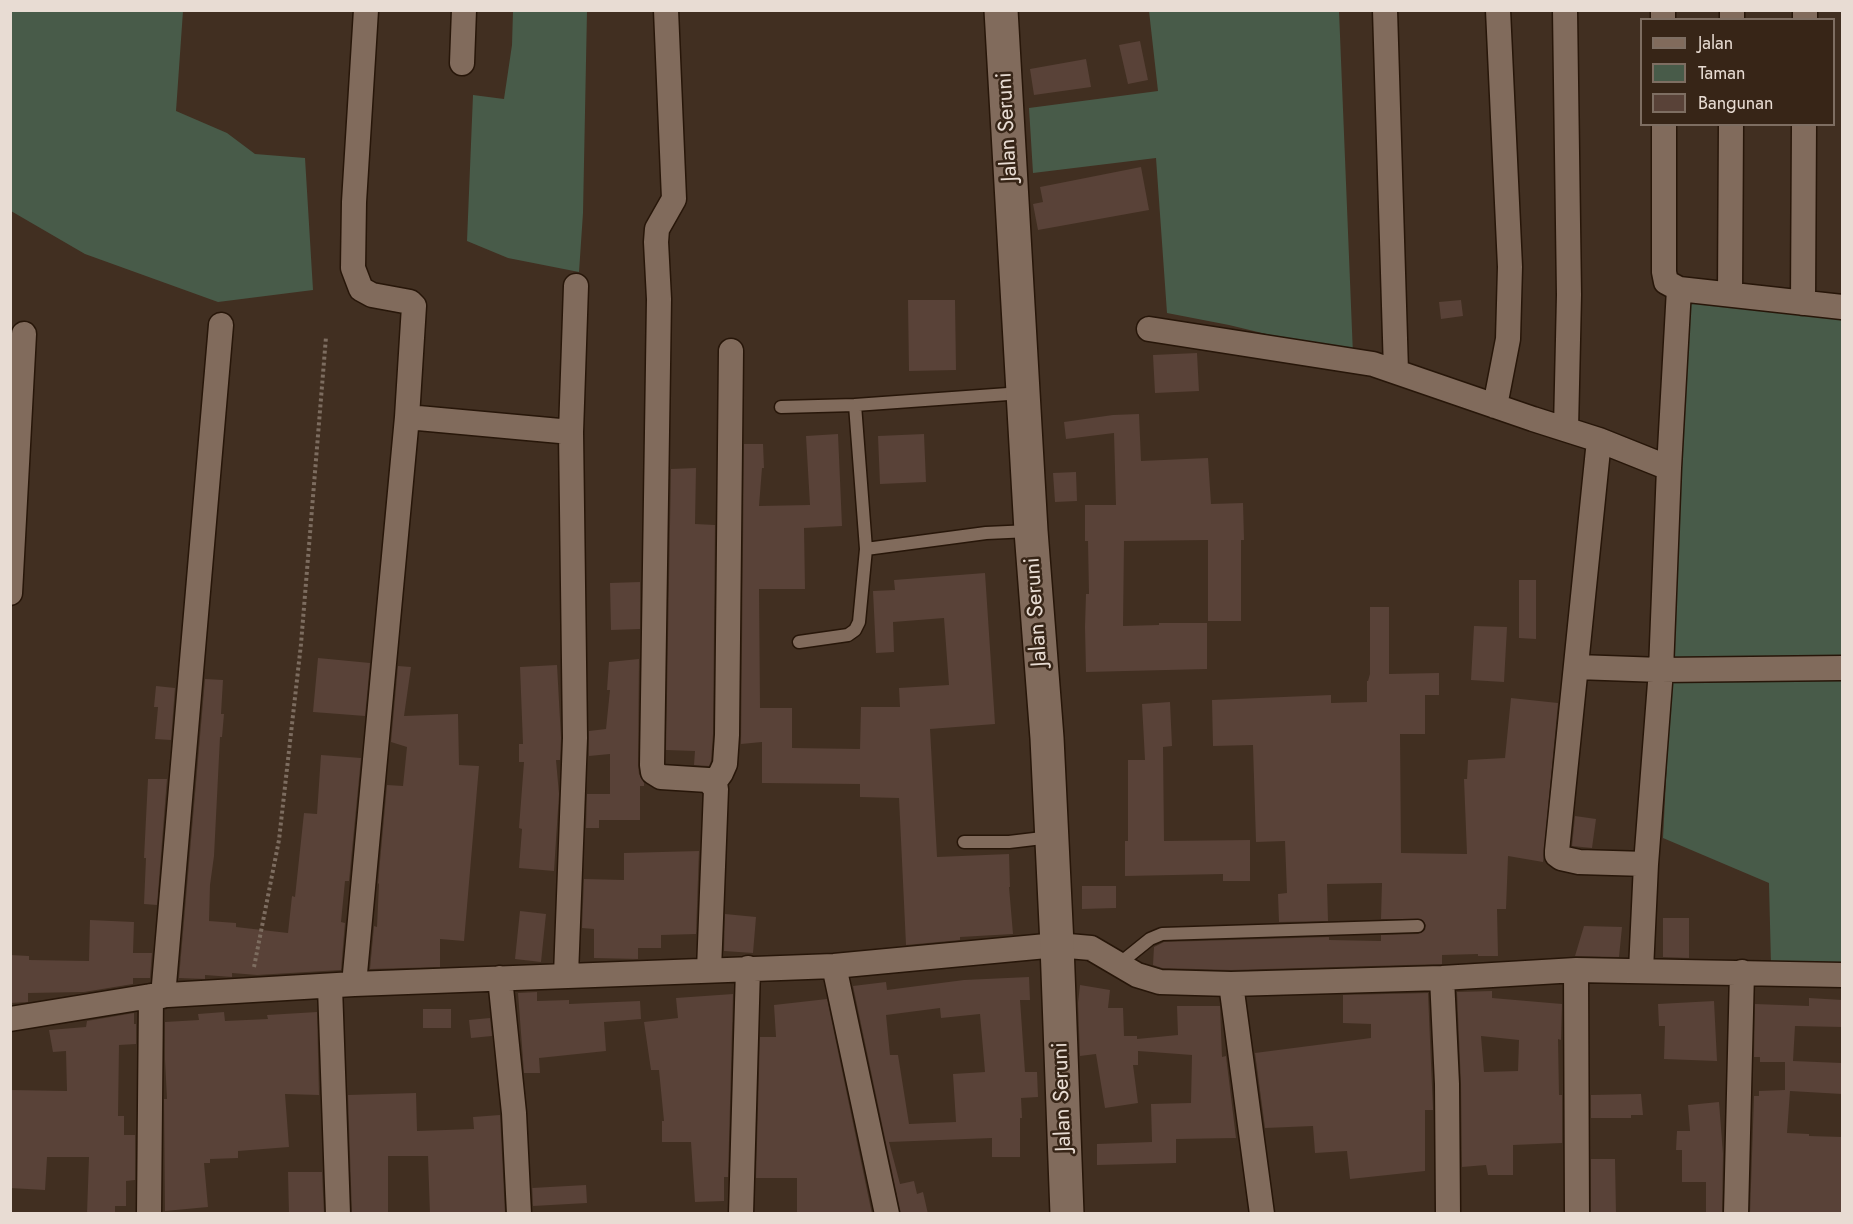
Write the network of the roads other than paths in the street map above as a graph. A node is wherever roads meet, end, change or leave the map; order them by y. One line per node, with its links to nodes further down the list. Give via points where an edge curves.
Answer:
1 (366, 10): 26 (street, via 353,268 361,288 372,295 414,306)
2 (464, 10): 8 (street)
3 (666, 10): 38 (street, via 674,199 657,229 656,242 659,299 652,765 653,772 661,777 708,780)
4 (1001, 10): 22 (main road, Jalan Seruni)
5 (1385, 10): 21 (street)
6 (1498, 10): 24 (street, via 1510,267 1508,339)
7 (1565, 10): 27 (street, via 1569,295)
8 (462, 63)
9 (1664, 126): 13 (street, via 1664,272 1666,282)
10 (1731, 126): 14 (street)
11 (1804, 126): 15 (street)
12 (576, 286): 28 (street)
13 (1679, 290): 14 (street); 30 (street)
14 (1730, 294): 15 (street)
15 (1803, 303): 16 (street)
16 (1842, 307)
17 (221, 325): 58 (street)
18 (1149, 329): 21 (street, via 1373,364)
19 (24, 334): 33 (street)
20 (731, 351): 38 (street, via 727,735 724,764)
21 (1396, 371): 24 (street)
22 (1016, 386): 23 (lane, via 981,396); 31 (main road, Jalan Seruni)
23 (855, 405): 25 (lane); 32 (lane)
24 (1495, 406): 27 (street)
25 (781, 407)
26 (407, 417): 28 (street); 55 (street)
27 (1566, 429): 29 (street)
28 (571, 432): 51 (street, via 575,738)
29 (1599, 440): 30 (street); 35 (street)
30 (1669, 468): 37 (street)
31 (1009, 532): 32 (lane); 39 (main road, Jalan Seruni, via 1047,738)
32 (866, 549): 34 (lane, via 855,630 848,635)
33 (10, 593)
34 (799, 642)
35 (1577, 667): 37 (street); 41 (street, via 1557,855 1579,862)
36 (1842, 668): 37 (street)
37 (1661, 670): 41 (street)
38 (713, 784): 47 (street, via 717,798)
39 (1029, 839): 40 (lane); 43 (main road, Jalan Seruni)
40 (964, 842)
41 (1646, 864): 49 (street)
42 (1418, 926): 44 (lane, via 1162,934)
43 (1058, 945): 44 (street, via 1091,948); 45 (street); 65 (main road, Jalan Seruni)
44 (1119, 964): 56 (street, via 1155,981)
45 (834, 966): 46 (street); 64 (street)
46 (748, 968): 47 (street); 63 (street)
47 (709, 970): 51 (street)
48 (1576, 970): 49 (street); 54 (street); 68 (street)
49 (1641, 970): 50 (street)
50 (1742, 972): 52 (street); 69 (street)
51 (566, 975): 53 (street)
52 (1842, 975)
53 (500, 978): 55 (street); 62 (street, via 514,1113)
54 (1442, 978): 56 (street); 67 (street)
55 (354, 984): 57 (street)
56 (1231, 984): 66 (street)
57 (330, 987): 58 (street); 61 (street)
58 (157, 996): 59 (street); 60 (street)
59 (10, 1019)
60 (149, 1214)
61 (338, 1214)
62 (519, 1214)
63 (741, 1214)
64 (887, 1214)
65 (1067, 1214)
66 (1262, 1214)
67 (1448, 1214)
68 (1577, 1214)
69 (1736, 1214)

